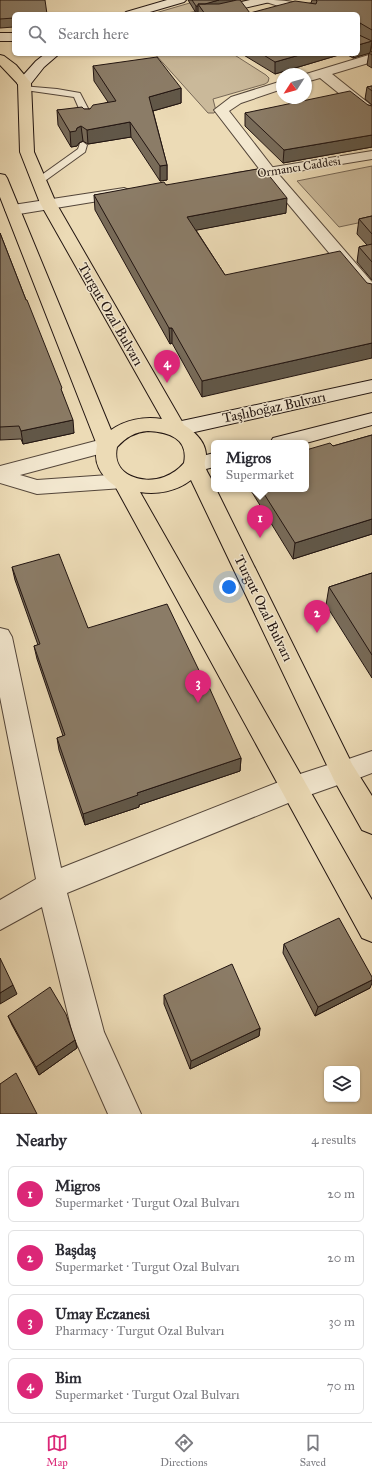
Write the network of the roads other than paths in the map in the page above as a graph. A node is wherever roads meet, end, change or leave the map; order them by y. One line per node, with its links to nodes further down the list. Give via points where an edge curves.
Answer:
1 (180, 0): 5 (street)
2 (266, 0): 6 (street)
3 (270, 0): 4 (street)
4 (293, 3): 7 (street)
5 (137, 12)
6 (212, 12)
7 (306, 12)
8 (0, 37): 9 (street)
9 (12, 37)
10 (12, 47): 11 (street)
11 (0, 48)
12 (50, 56): 17 (street, via 40,64)
13 (372, 58): 15 (street)
14 (0, 59): 17 (main road)
15 (322, 73): 16 (street); 20 (street)
16 (312, 76)
17 (24, 85): 22 (lane, via 77,95); 28 (main road, Turgut Ozal Bulvarı, via 27,152)
18 (276, 87): 25 (street, via 236,100 221,110)
19 (366, 90): 20 (street)
20 (348, 94): 21 (street)
21 (372, 113)
22 (88, 120)
23 (83, 145): 28 (lane, via 82,150)
24 (372, 155): 25 (street, Ormancı Caddesi)
25 (269, 172): 27 (street, Ormancı Caddesi); 32 (street)
26 (0, 178): 31 (main road)
27 (222, 179)
28 (39, 182): 30 (main road, Turgut Ozal Bulvarı)
29 (135, 191): 30 (street)
30 (48, 203): 31 (street); 35 (main road, Turgut Ozal Bulvarı)
31 (13, 210): 37 (main road)
32 (372, 293)
33 (372, 386): 35 (street, Taşlıboğaz Bulvarı)
34 (372, 419): 36 (street)
35 (177, 429): 37 (main road, via 150,424 137,425 124,429); 38 (main road, Turgut Ozal Bulvarı, via 187,436 194,445 196,455)
36 (292, 440)
37 (107, 445): 39 (street); 41 (main road, via 106,465)
38 (204, 463): 40 (main road, Turgut Ozal Bulvarı); 41 (main road, via 177,481 164,485 136,486)
39 (0, 475): 41 (street, via 37,486)
40 (211, 479)
41 (123, 481): 46 (main road)
42 (217, 492): 45 (main road, Turgut Ozal Bulvarı)
43 (0, 637): 48 (street)
44 (372, 762): 45 (street)
45 (343, 772): 46 (street); 47 (main road, Turgut Ozal Bulvarı)
46 (294, 788): 48 (street); 50 (main road)
47 (372, 820)
48 (51, 886): 49 (street); 51 (street, via 89,1035)
49 (0, 916)
50 (372, 928)
51 (124, 1114)

